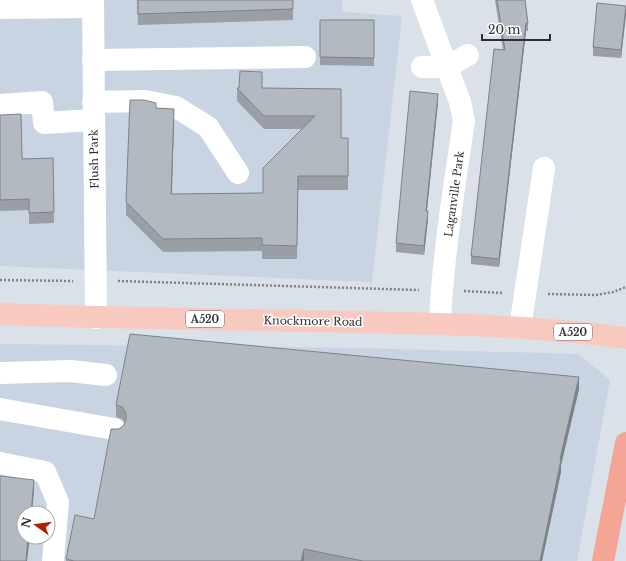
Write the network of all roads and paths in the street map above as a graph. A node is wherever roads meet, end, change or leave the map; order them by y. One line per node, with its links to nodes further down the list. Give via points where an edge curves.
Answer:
1 (422, 0): 8 (street, Laganville Park)
2 (93, 4): 3 (street); 6 (street, Flush Park)
3 (0, 8)
4 (468, 55): 8 (street)
5 (305, 57): 6 (street)
6 (93, 60): 10 (street, Flush Park)
7 (422, 67): 8 (street)
8 (447, 68): 16 (street, Laganville Park, via 464,121)
9 (0, 105): 10 (street, via 42,102 44,123)
10 (93, 111): 12 (street, via 145,101 176,107 208,127); 14 (street, Flush Park)
11 (544, 168): 17 (street)
12 (238, 173)
13 (0, 280): 14 (path)
14 (95, 281): 16 (path); 19 (street, Flush Park)
15 (626, 287): 17 (path, via 596,295)
16 (441, 290): 17 (path); 20 (street, Laganville Park)
17 (526, 294): 21 (street)
18 (0, 314): 19 (main road, Knockmore Road / A520)
19 (96, 318): 20 (main road, Knockmore Road / A520)
20 (440, 323): 21 (main road, Knockmore Road / A520)
21 (520, 328): 22 (main road, Knockmore Road / A520, via 584,332)
22 (626, 338)
23 (0, 373): 24 (street, via 71,371)
24 (106, 375)
25 (0, 409): 26 (street)
26 (114, 429)
27 (626, 443): 30 (highway)
28 (0, 463): 29 (street, via 45,472 58,502)
29 (53, 561)
30 (603, 561)

